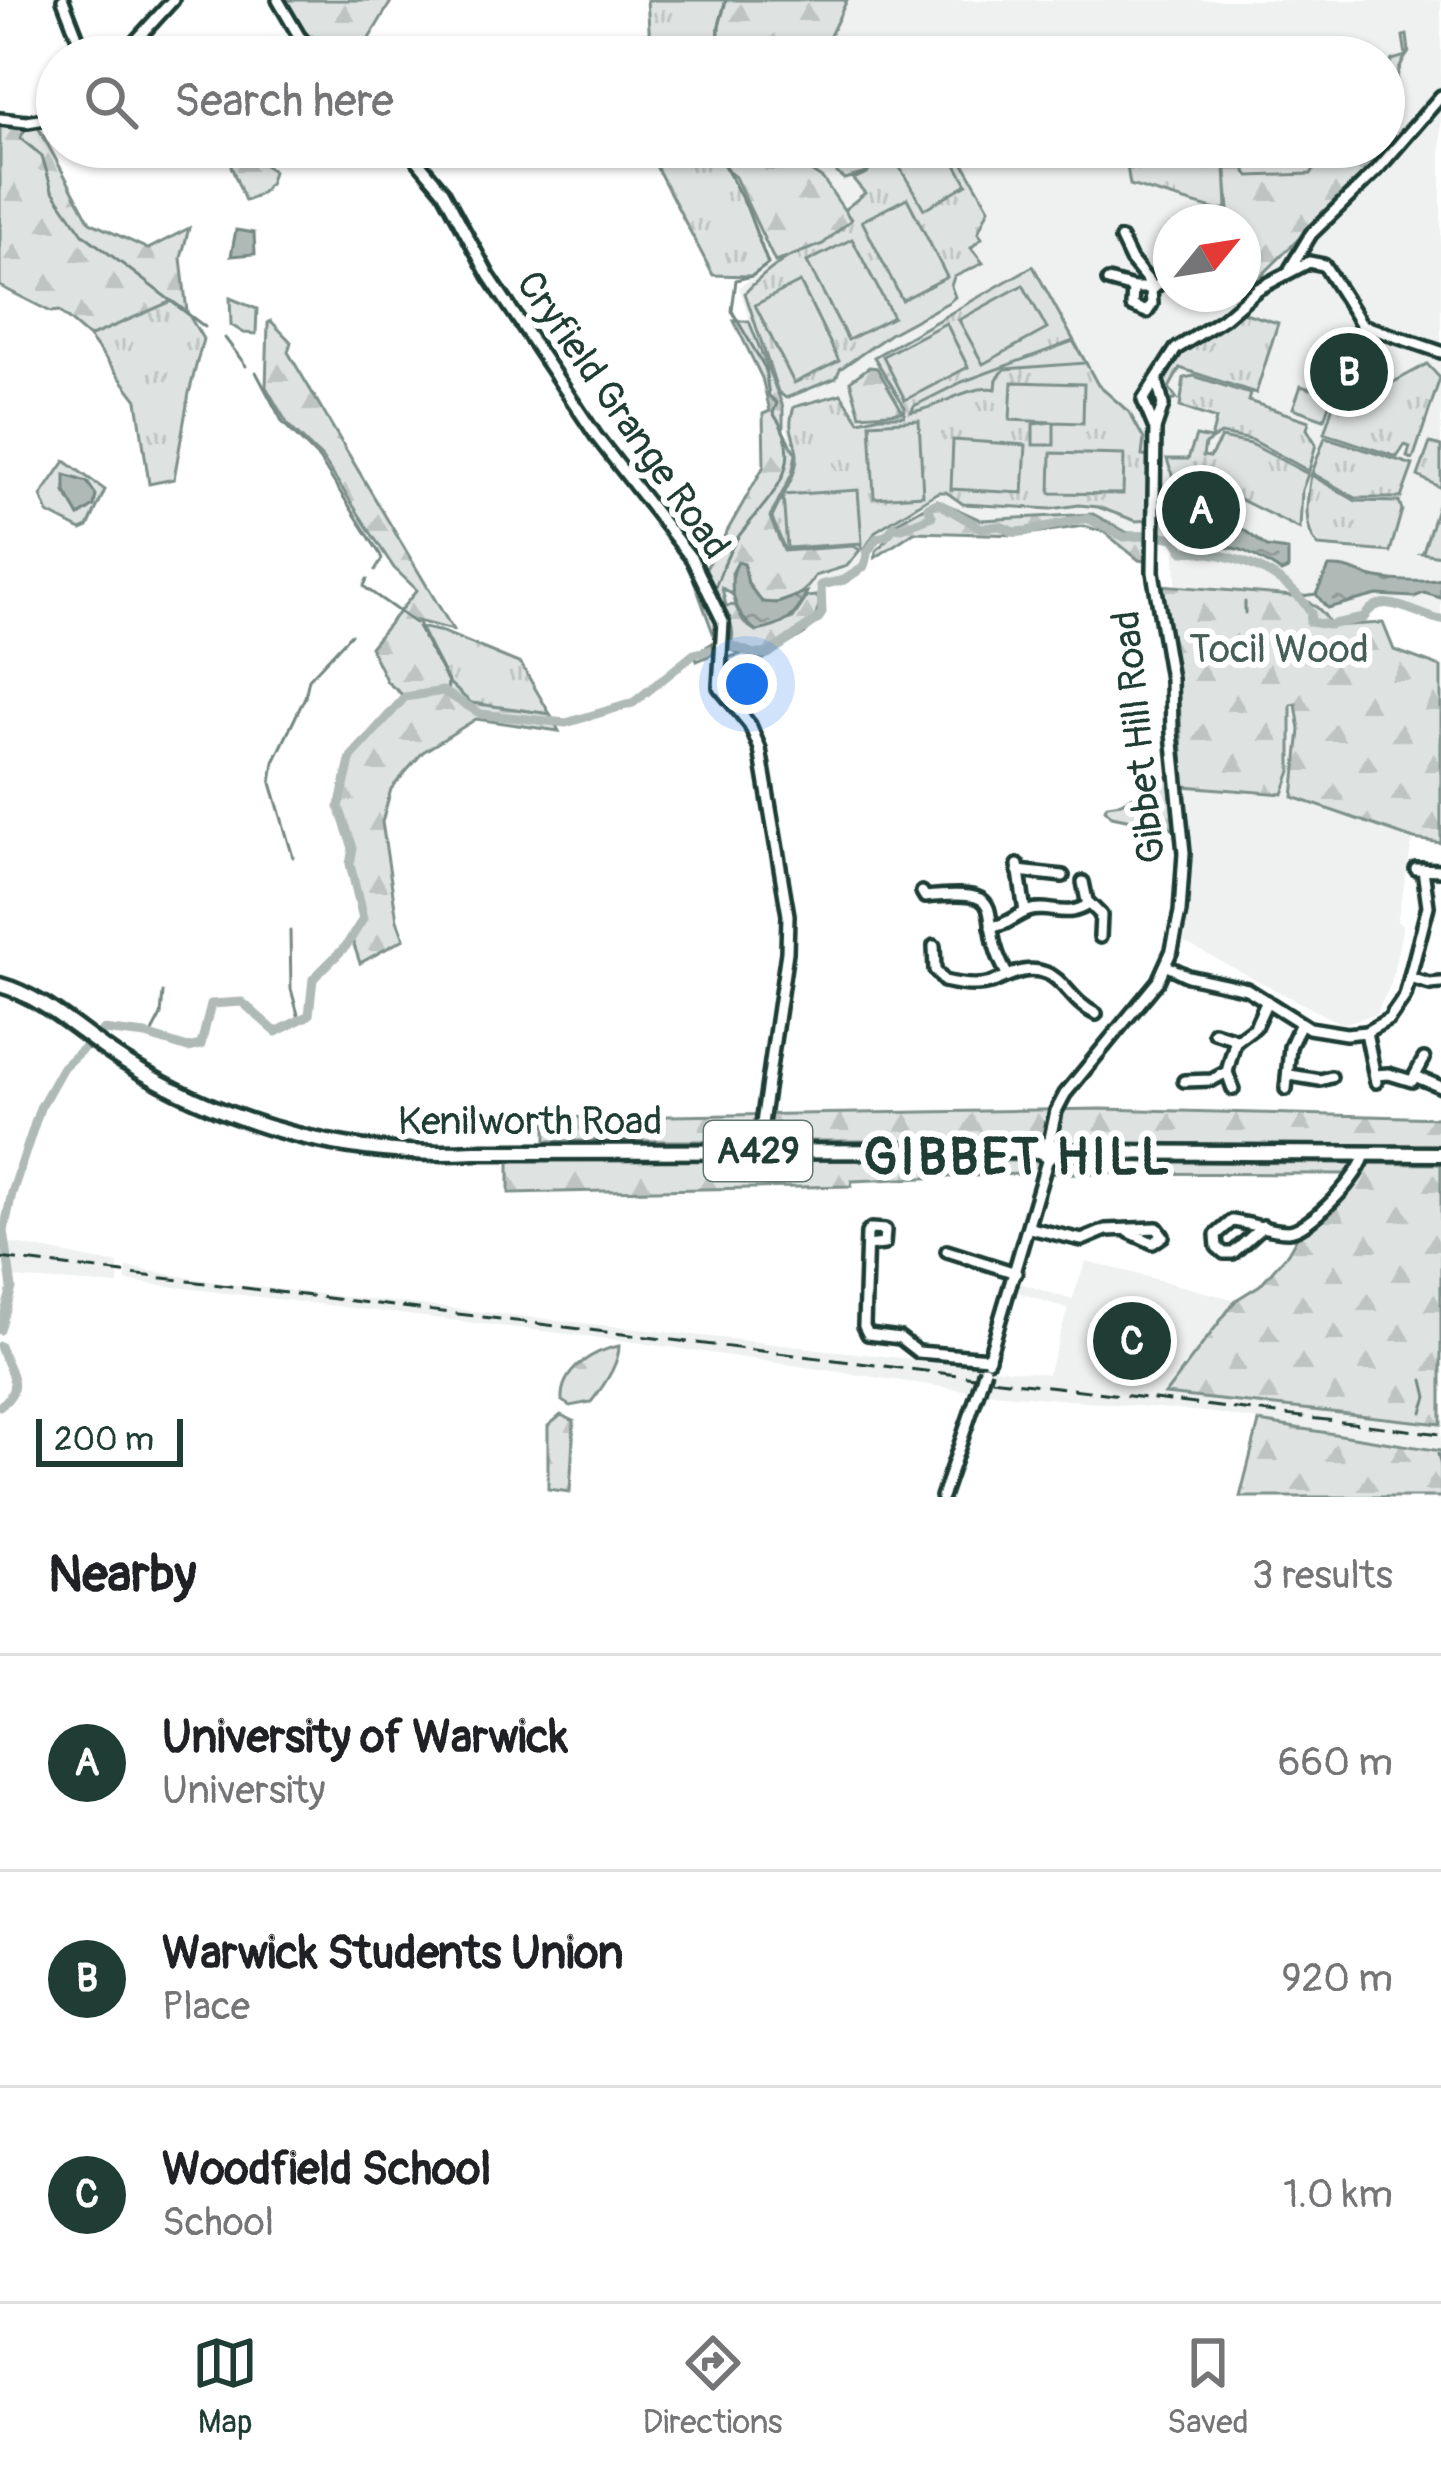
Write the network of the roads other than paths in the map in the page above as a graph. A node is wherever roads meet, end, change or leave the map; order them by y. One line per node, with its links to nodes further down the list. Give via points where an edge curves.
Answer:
1 (63, 0): 4 (street)
2 (173, 0): 5 (street)
3 (278, 0): 6 (street)
4 (77, 36)
5 (140, 36)
6 (299, 36)
7 (1441, 95): 10 (street)
8 (0, 118): 9 (street)
9 (36, 120)
10 (1405, 136)
11 (424, 168): 55 (street, Cryfield Grange Road, via 604,447 692,559 719,611 719,687 760,749 788,904)
12 (1376, 168): 14 (street, via 1319,227)
13 (1121, 239): 20 (street)
14 (1315, 246): 15 (street); 16 (street)
15 (1299, 253): 16 (street); 17 (street)
16 (1315, 263): 17 (street); 21 (street, via 1362,325)
17 (1289, 269): 22 (street, via 1176,349)
18 (1108, 281): 19 (street)
19 (1133, 288): 20 (street); 20 (street, via 1132,306 1147,312)
20 (1153, 288)
21 (1441, 352)
22 (1154, 395): 23 (street, via 1163,405); 23 (street, via 1142,406)
23 (1153, 413): 35 (street, Gibbet Hill Road, via 1153,572 1171,679 1184,853)
24 (1441, 870): 30 (street, via 1419,869)
25 (1063, 876): 29 (street, via 1018,868)
26 (1083, 882): 28 (street)
27 (923, 898): 32 (street, via 976,894)
28 (1089, 904): 29 (street); 33 (street, via 1101,915)
29 (1025, 912): 32 (street)
30 (1427, 913): 31 (street); 37 (street)
31 (1441, 917)
32 (991, 927): 36 (street)
33 (1100, 937)
34 (934, 946): 36 (street, via 936,974 947,982 988,984)
35 (1166, 966): 40 (street); 44 (street, Gibbet Hill Road)
36 (1006, 974): 44 (street, via 1048,973)
37 (1410, 978): 38 (street); 43 (street, via 1398,1010)
38 (1441, 983)
39 (0, 985): 55 (main road, Kenilworth Road / A429, via 212,1110 254,1126 419,1155)
40 (1267, 1001): 41 (street); 45 (street, via 1255,1027)
41 (1300, 1025): 43 (street); 48 (street)
42 (1214, 1031): 45 (street)
43 (1366, 1032): 49 (street, via 1375,1078)
44 (1116, 1035): 56 (street, Gibbet Hill Road, via 1065,1094)
45 (1236, 1039): 47 (street)
46 (1427, 1057): 49 (street)
47 (1227, 1072): 50 (street); 53 (street)
48 (1290, 1075): 51 (street); 54 (street)
49 (1418, 1077): 52 (street)
50 (1192, 1079)
51 (1325, 1082)
52 (1441, 1088)
53 (1233, 1089)
54 (1286, 1089)
55 (758, 1151): 56 (main road, Kenilworth Road / A429)
56 (1048, 1151): 57 (main road, Kenilworth Road / A429); 60 (street, Gibbet Hill Road)
57 (1365, 1154): 58 (main road, Kenilworth Road / A429); 59 (street, via 1363,1167 1303,1227)
58 (1441, 1154)
59 (1263, 1226): 59 (street, via 1228,1222 1217,1247 1233,1253)
60 (1030, 1228): 61 (street, via 1082,1240); 64 (street, Gibbet Hill Road)
61 (1129, 1232)
62 (867, 1246): 65 (street, via 868,1334)
63 (948, 1250): 64 (street)
64 (1016, 1273): 65 (street, Gibbet Hill Road)
65 (987, 1364): 66 (street, Gibbet Hill Road, bridge)
66 (942, 1497)

